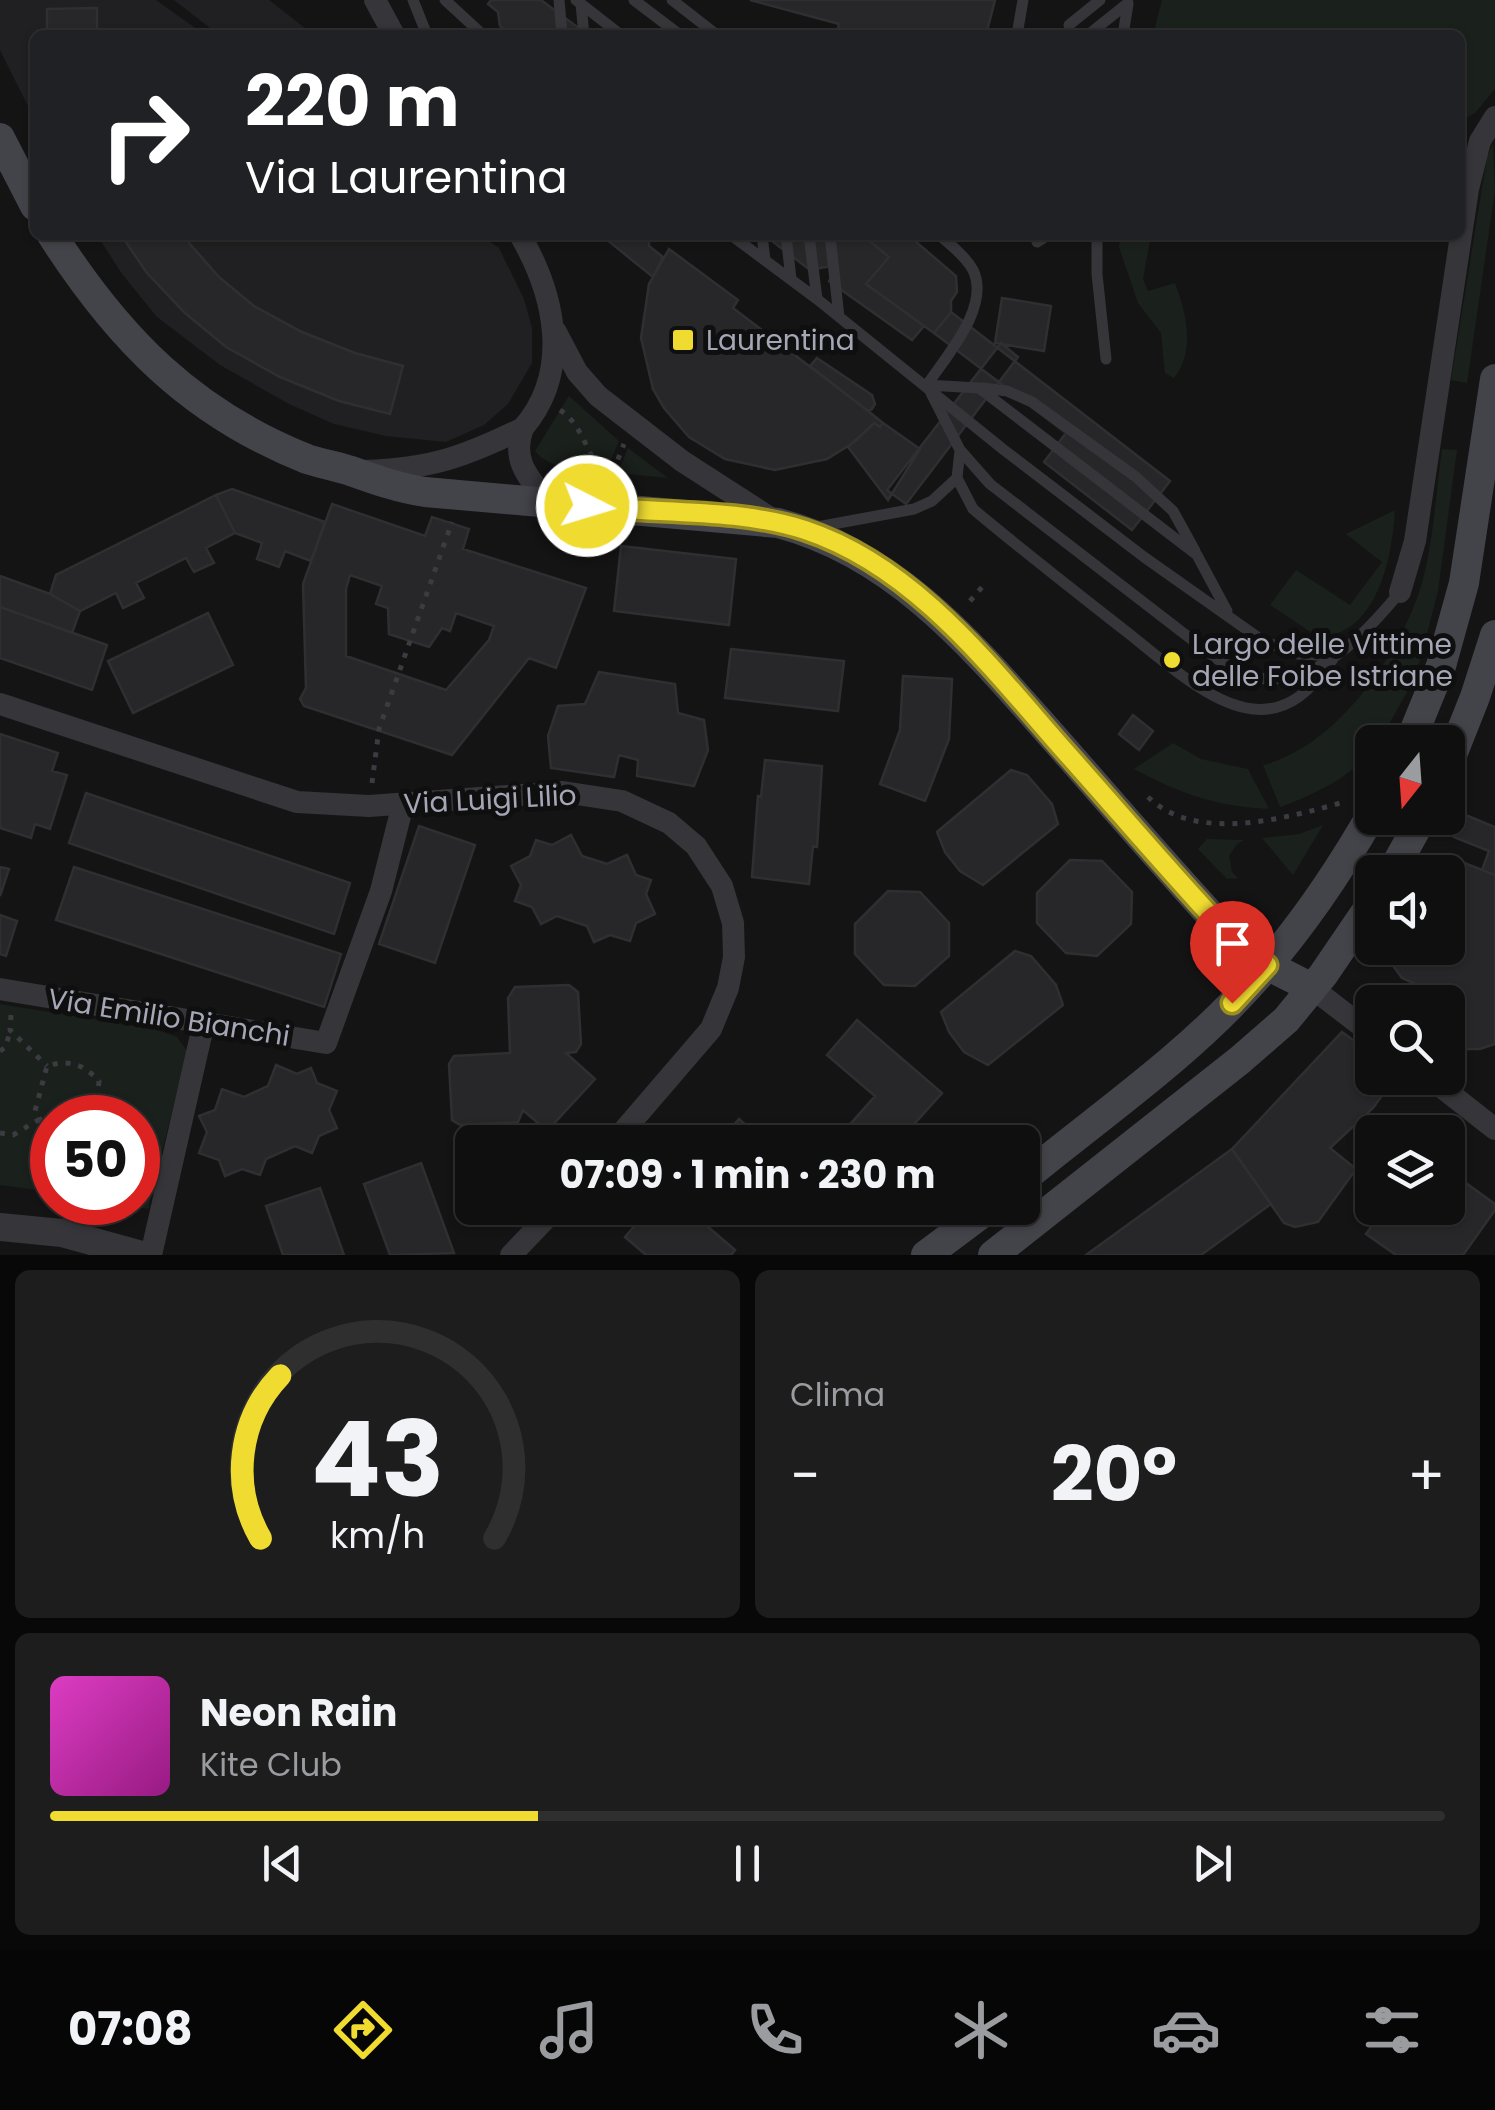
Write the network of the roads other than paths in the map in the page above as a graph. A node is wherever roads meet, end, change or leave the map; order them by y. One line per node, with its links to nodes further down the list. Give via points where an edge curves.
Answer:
1 (374, 0): 13 (street)
2 (413, 0): 14 (lane)
3 (445, 0): 15 (lane)
4 (559, 0): 16 (lane)
5 (634, 0): 18 (lane)
6 (672, 0): 19 (lane)
7 (1023, 0): 20 (lane)
8 (1100, 0): 11 (lane)
9 (578, 2): 12 (lane); 17 (lane)
10 (1128, 2): 21 (lane); 22 (lane)
11 (1069, 25)
12 (606, 29)
13 (391, 30)
14 (425, 30)
15 (478, 30)
16 (562, 30)
17 (583, 30)
18 (673, 30)
19 (711, 30)
20 (1018, 30)
21 (1094, 30)
22 (1124, 30)
23 (1495, 117): 26 (street, via 1480,141)
24 (0, 138): 25 (main road)
25 (30, 196)
26 (1465, 210)
27 (55, 240): 48 (main road, via 112,321 183,390 254,435)
28 (522, 240): 41 (street)
29 (741, 240): 37 (lane)
30 (763, 240): 37 (lane)
31 (787, 240): 38 (lane)
32 (810, 240): 39 (lane)
33 (831, 240): 40 (lane)
34 (945, 240): 44 (lane, via 972,268 977,288 970,317)
35 (1097, 240): 42 (lane)
36 (1460, 240): 53 (street, via 1415,541)
37 (765, 260): 38 (lane)
38 (791, 279): 39 (lane)
39 (817, 299): 40 (lane)
40 (839, 317): 44 (lane)
41 (555, 329): 46 (street, via 552,368); 51 (street, via 598,396 682,461)
42 (1106, 359)
43 (1495, 378): 58 (main road, via 1464,583)
44 (927, 385): 45 (lane); 47 (lane); 54 (lane, via 1144,557)
45 (979, 388): 52 (lane); 52 (lane, via 1032,402 1136,478 1173,511)
46 (523, 428): 48 (street, via 452,460); 50 (street, via 520,464)
47 (960, 450): 49 (lane); 56 (lane, via 1009,500 1245,674 1284,678)
48 (350, 471): 50 (main road, via 425,492)
49 (957, 478): 51 (lane, via 932,502 914,508); 56 (lane, via 972,509 1032,559 1222,698 1250,709 1287,704)
50 (546, 501): 51 (main road)
51 (791, 527): 63 (main road, via 859,555 948,622 1214,920)
52 (1197, 555): 54 (lane)
53 (1400, 592): 56 (lane)
54 (1229, 614): 56 (lane, via 1286,651)
55 (1493, 652): 59 (main road)
56 (1335, 656)
57 (0, 704): 60 (street, Via Luigi Lilio, via 281,798)
58 (1417, 725)
59 (1464, 725)
60 (403, 804): 67 (street, Via Emilio Bianchi, via 381,890 326,1043); 69 (street, Via Luigi Lilio, via 563,792 607,797 669,823 715,872 734,938 724,1000 697,1049)
61 (1359, 835): 63 (main road)
62 (1355, 927): 64 (main road)
63 (1267, 965): 64 (main road); 71 (main road, via 1183,1049)
64 (1312, 988): 66 (street); 81 (main road, via 1240,1060)
65 (6, 990): 67 (street, Via Emilio Bianchi)
66 (1355, 1021)
67 (204, 1022): 78 (street)
68 (1452, 1095): 70 (street)
69 (629, 1125)
70 (1495, 1128)
71 (1040, 1165)
72 (82, 1225): 76 (lane)
73 (540, 1225): 79 (street)
74 (966, 1225): 80 (main road)
75 (0, 1227): 76 (street)
76 (80, 1237): 77 (street)
77 (142, 1255)
78 (150, 1255)
79 (511, 1255)
80 (926, 1255)
81 (993, 1255)

